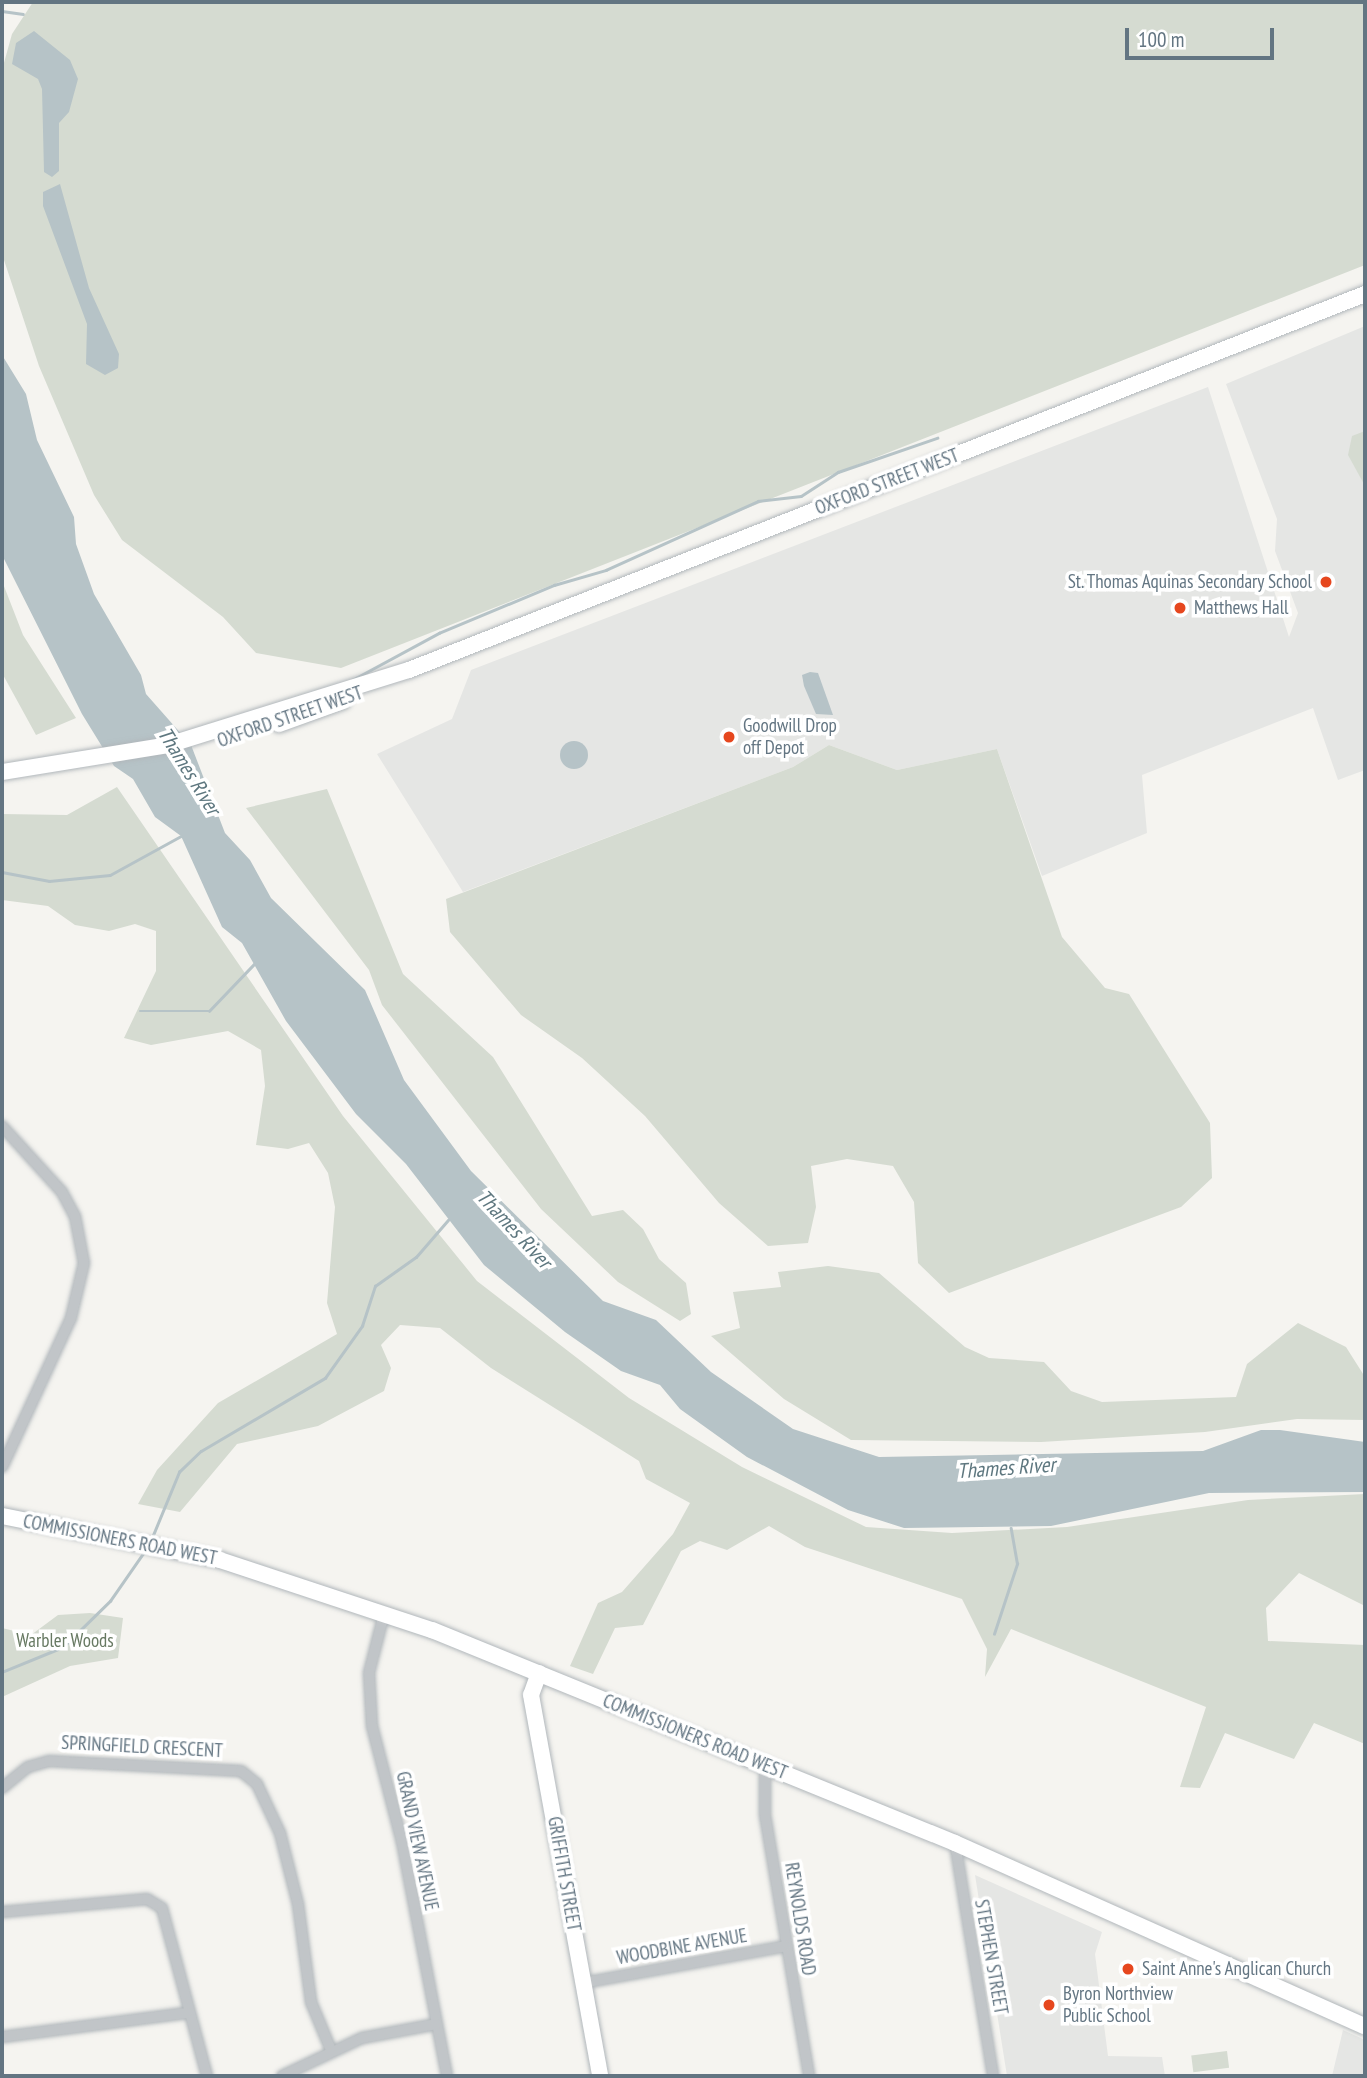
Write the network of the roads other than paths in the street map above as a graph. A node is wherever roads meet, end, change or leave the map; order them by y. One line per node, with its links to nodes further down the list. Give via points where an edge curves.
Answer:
1 (1365, 293): 3 (main road, OXFORD STREET WEST, via 363,689 168,745)
2 (2, 772): 3 (main road, OXFORD STREET WEST)
3 (24, 775): 4 (main road, OXFORD STREET WEST)
4 (2, 782)
5 (2, 1126): 6 (street, via 62,1192 75,1216 84,1264 71,1318)
6 (2, 1467)
7 (2, 1516): 8 (main road, COMMISSIONERS ROAD WEST, via 220,1560)
8 (384, 1614): 9 (main road, COMMISSIONERS ROAD WEST); 17 (street, GRAND VIEW AVENUE, via 369,1673 372,1726)
9 (539, 1673): 10 (main road, COMMISSIONERS ROAD WEST); 15 (main road, GRIFFITH STREET, via 531,1695)
10 (765, 1766): 12 (main road, COMMISSIONERS ROAD WEST); 14 (street, REYNOLDS ROAD, via 765,1815)
11 (2, 1788): 20 (street, SPRINGFIELD CRESCENT, via 28,1767 50,1761 241,1771 257,1784 280,1833 298,1904 311,2003)
12 (955, 1843): 18 (main road, COMMISSIONERS ROAD WEST); 26 (street, STEPHEN STREET)
13 (2, 1912): 16 (street, via 147,1899 169,1924)
14 (786, 1946): 15 (street, WOODBINE AVENUE); 25 (street, REYNOLDS ROAD)
15 (583, 1983): 24 (main road, GRIFFITH STREET)
16 (186, 2013): 19 (street); 21 (street)
17 (437, 2024): 20 (street); 23 (street, GRAND VIEW AVENUE)
18 (1365, 2026)
19 (2, 2037)
20 (331, 2050): 22 (street)
21 (207, 2076)
22 (282, 2076)
23 (447, 2076)
24 (600, 2076)
25 (809, 2076)
26 (993, 2076)

